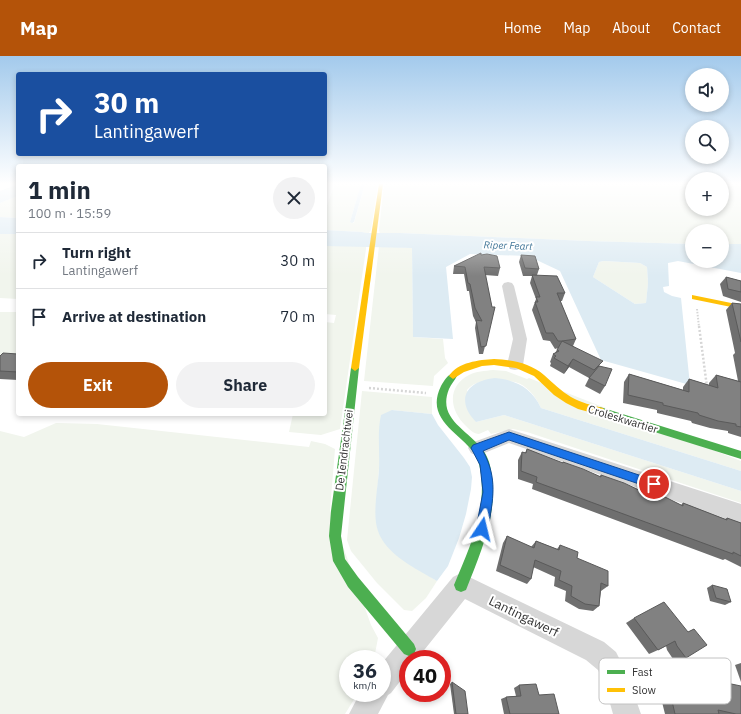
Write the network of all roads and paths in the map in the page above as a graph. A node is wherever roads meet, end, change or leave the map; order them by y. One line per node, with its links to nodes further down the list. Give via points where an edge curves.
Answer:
1 (376, 215): 6 (street, De Iendrachtwei)
2 (508, 286): 5 (street, via 520,339)
3 (695, 298): 4 (street); 7 (path)
4 (741, 307)
5 (515, 365): 8 (street, Croleskwartier, via 482,362 463,368 450,378); 10 (street, Croleskwartier, via 535,373 562,397 576,404)
6 (352, 387): 8 (path); 13 (street, De Iendrachtwei, via 335,536 339,561 353,582)
7 (707, 389)
8 (442, 395): 9 (street, via 443,411 450,426)
9 (477, 448): 11 (street, via 509,436); 12 (street, via 485,465 488,492 482,529)
10 (741, 455)
11 (741, 514)
12 (462, 585): 13 (street); 14 (street, Lantingawerf, via 595,651)
13 (409, 648): 15 (street)
14 (603, 658)
15 (391, 672)
16 (370, 702): 18 (street)
17 (624, 704): 19 (street, Lantingawerf)
18 (363, 714)
19 (627, 714)

